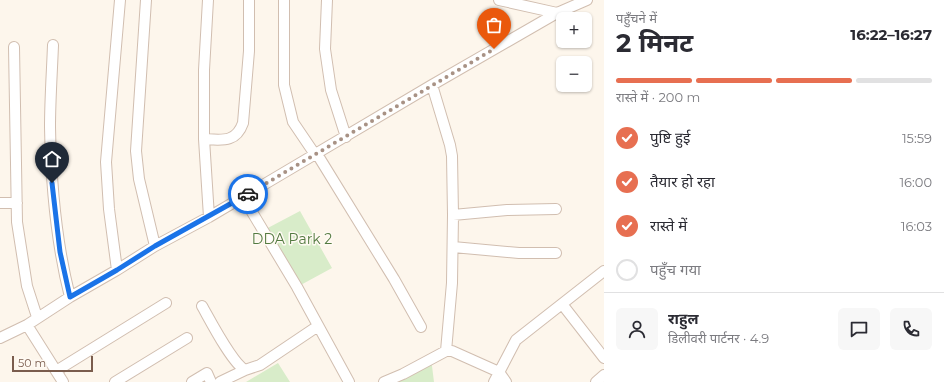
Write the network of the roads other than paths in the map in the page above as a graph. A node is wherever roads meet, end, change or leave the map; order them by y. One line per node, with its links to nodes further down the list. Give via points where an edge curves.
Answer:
1 (120, 0): 27 (street, via 106,162)
2 (146, 0): 24 (street, via 136,151 139,179)
3 (208, 0): 16 (street)
4 (249, 0): 16 (street, via 249,51 243,123 240,131 229,139)
5 (284, 0): 17 (street, via 284,85 293,122)
6 (327, 0): 15 (street, via 325,49 331,90)
7 (499, 0): 10 (street)
8 (587, 0): 9 (street)
9 (559, 12)
10 (556, 13)
11 (556, 14): 14 (street)
12 (53, 45): 29 (street, via 50,127 53,197 62,266)
13 (14, 47): 20 (street)
14 (432, 85): 15 (street); 22 (street, via 450,145)
15 (346, 137): 17 (street)
16 (204, 140): 23 (street)
17 (316, 154): 18 (street); 36 (street)
18 (243, 197): 23 (street); 35 (street, via 298,287)
19 (0, 203): 20 (street)
20 (17, 203): 33 (street, via 17,222 27,286)
21 (556, 209): 22 (street)
22 (453, 215): 25 (street)
23 (209, 217): 24 (street)
24 (155, 246): 27 (street)
25 (453, 246): 26 (street, via 519,254); 39 (street)
26 (556, 252)
27 (117, 270): 29 (street)
28 (604, 271): 31 (street)
29 (70, 297): 33 (street)
30 (166, 303): 42 (street)
31 (562, 304): 40 (street); 43 (street, via 516,340)
32 (202, 306): 41 (street, via 240,367)
33 (37, 317): 34 (street)
34 (27, 325): 37 (street); 42 (street)
35 (318, 326): 41 (street, via 260,364); 50 (street)
36 (421, 327)
37 (0, 338)
38 (187, 338): 46 (street)
39 (446, 351): 43 (street, via 452,351); 51 (street)
40 (604, 358)
41 (245, 370): 49 (street)
42 (56, 371): 45 (street)
43 (499, 372): 52 (street); 53 (street)
44 (604, 375): 54 (street)
45 (63, 382)
46 (115, 382)
47 (192, 382): 48 (street, via 207,373)
48 (211, 382)
49 (220, 382)
50 (349, 382)
51 (384, 382)
52 (494, 382)
53 (506, 382)
54 (596, 382)

